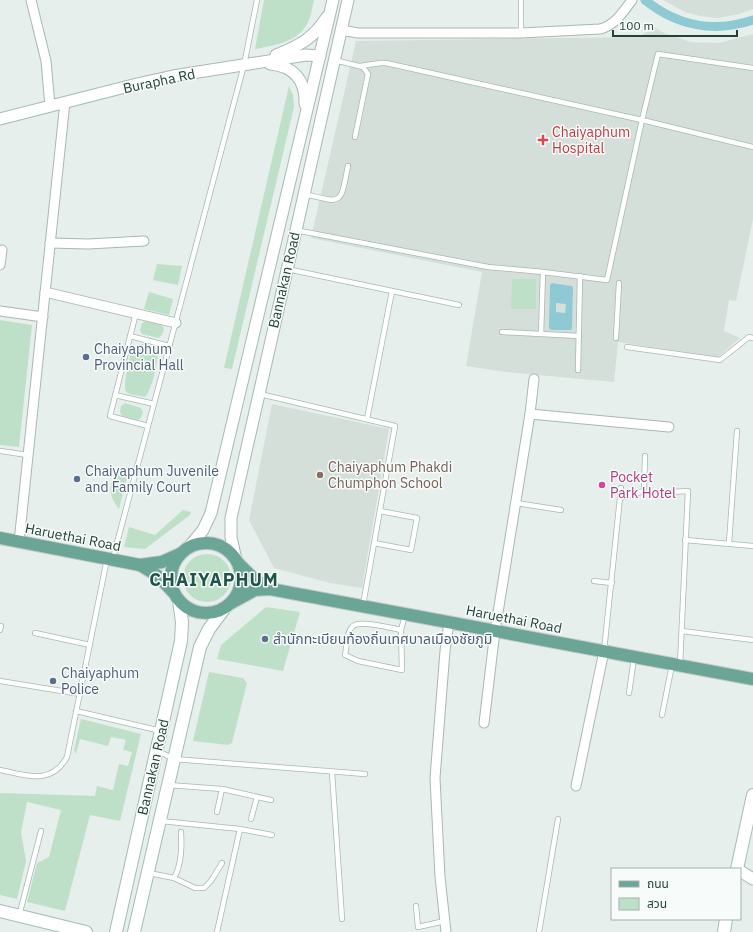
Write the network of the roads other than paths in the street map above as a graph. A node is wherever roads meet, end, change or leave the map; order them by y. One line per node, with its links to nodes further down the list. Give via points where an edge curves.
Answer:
1 (30, 0): 16 (street, via 46,61)
2 (257, 0): 12 (lane)
3 (348, 0): 7 (street, Bannakan Road)
4 (521, 0): 8 (lane)
5 (631, 2): 8 (street, via 607,28)
6 (332, 5): 9 (street, Bannakan Road); 11 (street, via 320,27 305,41)
7 (341, 30): 8 (street, via 358,33); 10 (street, Bannakan Road)
8 (521, 33)
9 (320, 56): 10 (street); 11 (street, Burapha Rd, via 306,55); 19 (street, Bannakan Road)
10 (334, 60): 13 (lane); 23 (street, Bannakan Road)
11 (257, 62): 12 (street, Burapha Rd); 19 (street, via 278,64 294,72 303,88)
12 (244, 65): 15 (street, Burapha Rd, via 159,79); 43 (lane)
13 (360, 66): 18 (lane, via 386,63); 20 (lane, via 366,69 368,77)
14 (753, 68): 18 (lane, via 658,54)
15 (65, 102): 16 (street, Burapha Rd); 28 (street)
16 (50, 106): 17 (street, Burapha Rd)
17 (0, 119)
18 (642, 120): 21 (lane); 33 (lane, via 607,280)
19 (304, 123): 22 (street, Bannakan Road)
20 (355, 137)
21 (753, 147)
22 (297, 150): 23 (street); 37 (street, Bannakan Road)
23 (313, 154): 25 (street, Bannakan Road)
24 (348, 166): 25 (lane, via 342,195 337,200)
25 (304, 194): 26 (street, Bannakan Road)
26 (296, 230): 31 (street, Bannakan Road); 32 (lane, via 488,268)
27 (144, 241): 28 (street)
28 (50, 243): 36 (street)
29 (2, 250): 30 (street)
30 (0, 265)
31 (287, 269): 35 (lane); 39 (street, Bannakan Road)
32 (543, 272): 33 (lane); 45 (lane)
33 (580, 276): 47 (lane)
34 (619, 283): 48 (lane)
35 (392, 291): 38 (lane); 58 (lane)
36 (45, 292): 41 (street); 42 (street)
37 (261, 304): 39 (street); 61 (street, Bannakan Road)
38 (459, 305)
39 (278, 308): 54 (street, Bannakan Road)
40 (0, 311): 42 (street)
41 (136, 313): 43 (street); 46 (lane)
42 (43, 317): 65 (street)
43 (176, 323): 50 (lane)
44 (502, 332): 45 (lane)
45 (541, 334): 47 (lane)
46 (130, 336): 50 (lane); 55 (lane)
47 (579, 336): 52 (lane)
48 (616, 338)
49 (753, 338): 51 (lane, via 749,337 720,360)
50 (170, 346): 56 (lane)
51 (627, 347)
52 (578, 370)
53 (534, 379): 57 (street)
54 (259, 394): 58 (lane); 63 (street, Bannakan Road)
55 (115, 395): 56 (lane); 59 (lane, via 110,416)
56 (154, 404): 59 (lane)
57 (530, 414): 60 (street); 70 (street)
58 (366, 419): 72 (lane, via 395,426)
59 (148, 426): 80 (lane)
60 (669, 426)
61 (231, 428): 63 (street); 79 (street, Bannakan Road, via 211,513 203,530)
62 (737, 431): 77 (lane)
63 (250, 432): 81 (street, Bannakan Road, via 231,518 231,537)
64 (0, 451): 65 (lane)
65 (28, 455): 75 (street)
66 (645, 456): 69 (lane, via 644,491)
67 (621, 488): 69 (lane)
68 (671, 492): 74 (lane, via 688,491)
69 (620, 498): 84 (lane)
70 (516, 503): 71 (lane); 92 (street)
71 (561, 510)
72 (380, 511): 76 (lane); 76 (lane, via 417,518 411,550)
73 (0, 538): 75 (main road, Haruethai Road)
74 (685, 540): 77 (lane); 93 (lane)
75 (19, 542): 80 (main road, Haruethai Road)
76 (374, 543): 88 (lane)
77 (729, 543): 78 (lane)
78 (753, 546)
79 (184, 550): 81 (main road, via 200,543 211,543 222,546 232,553); 82 (main road, Haruethai Road, via 162,562); 86 (main road, via 174,562 171,572 171,583)
80 (110, 559): 82 (main road, Haruethai Road); 96 (lane)
81 (237, 561): 85 (main road, Haruethai Road); 87 (main road, via 241,585)
82 (140, 565): 86 (main road, Haruethai Road, via 158,576)
83 (594, 581): 84 (lane)
84 (612, 583): 97 (lane)
85 (270, 589): 87 (main road, Haruethai Road, via 255,590); 88 (main road, Haruethai Road)
86 (176, 597): 87 (main road, via 187,608 200,613 214,613); 107 (main road, Bannakan Road, via 182,622 181,641)
87 (228, 606): 109 (main road, Bannakan Road, via 209,629 200,647)
88 (363, 606): 89 (main road, Haruethai Road)
89 (405, 614): 90 (main road, Haruethai Road); 91 (lane)
90 (449, 622): 92 (main road, Haruethai Road); 138 (street, via 435,778)
91 (401, 630): 91 (lane, via 357,623 350,630 345,655 358,661 402,670)
92 (494, 631): 97 (main road, Haruethai Road); 106 (street)
93 (682, 631): 95 (lane); 99 (lane)
94 (35, 633): 96 (lane)
95 (753, 640)
96 (90, 645): 103 (lane)
97 (604, 651): 98 (main road, Haruethai Road); 114 (street)
98 (634, 657): 99 (main road, Haruethai Road); 102 (lane)
99 (676, 664): 100 (main road, Haruethai Road); 105 (lane)
100 (753, 679)
101 (0, 681): 103 (lane)
102 (629, 693)
103 (80, 694): 104 (lane)
104 (76, 711): 107 (lane); 110 (lane, via 67,757 56,771 32,777)
105 (662, 715)
106 (484, 723)
107 (161, 731): 108 (main road, Bannakan Road)
108 (157, 750): 109 (lane); 140 (main road, Bannakan Road)
109 (174, 759): 111 (lane); 113 (main road, Bannakan Road)
110 (0, 770)
111 (332, 772): 112 (lane); 136 (lane)
112 (365, 774)
113 (168, 785): 115 (lane); 122 (main road, Bannakan Road)
114 (576, 786)
115 (222, 789): 116 (lane); 119 (lane)
116 (257, 797): 118 (lane); 121 (lane)
117 (753, 799): 128 (main road, via 746,840)
118 (271, 800)
119 (217, 812)
120 (558, 818): 144 (lane)
121 (251, 819)
122 (159, 821): 123 (lane); 130 (main road, Bannakan Road)
123 (240, 829): 126 (lane); 142 (lane)
124 (41, 832): 135 (lane)
125 (181, 832): 131 (lane, via 182,844 178,870)
126 (272, 835)
127 (222, 863): 131 (lane, via 204,888 195,888)
128 (737, 868)
129 (741, 872): 132 (street)
130 (147, 873): 131 (lane); 141 (main road, Bannakan Road)
131 (174, 878)
132 (753, 879)
133 (416, 906): 138 (lane, via 418,927)
134 (0, 911): 135 (main road)
135 (19, 916): 139 (main road)
136 (342, 919)
137 (726, 920): 145 (main road)
138 (445, 921): 143 (street)
139 (86, 932)
140 (116, 932)
141 (134, 932)
142 (217, 932)
143 (446, 932)
144 (540, 932)
145 (724, 932)

